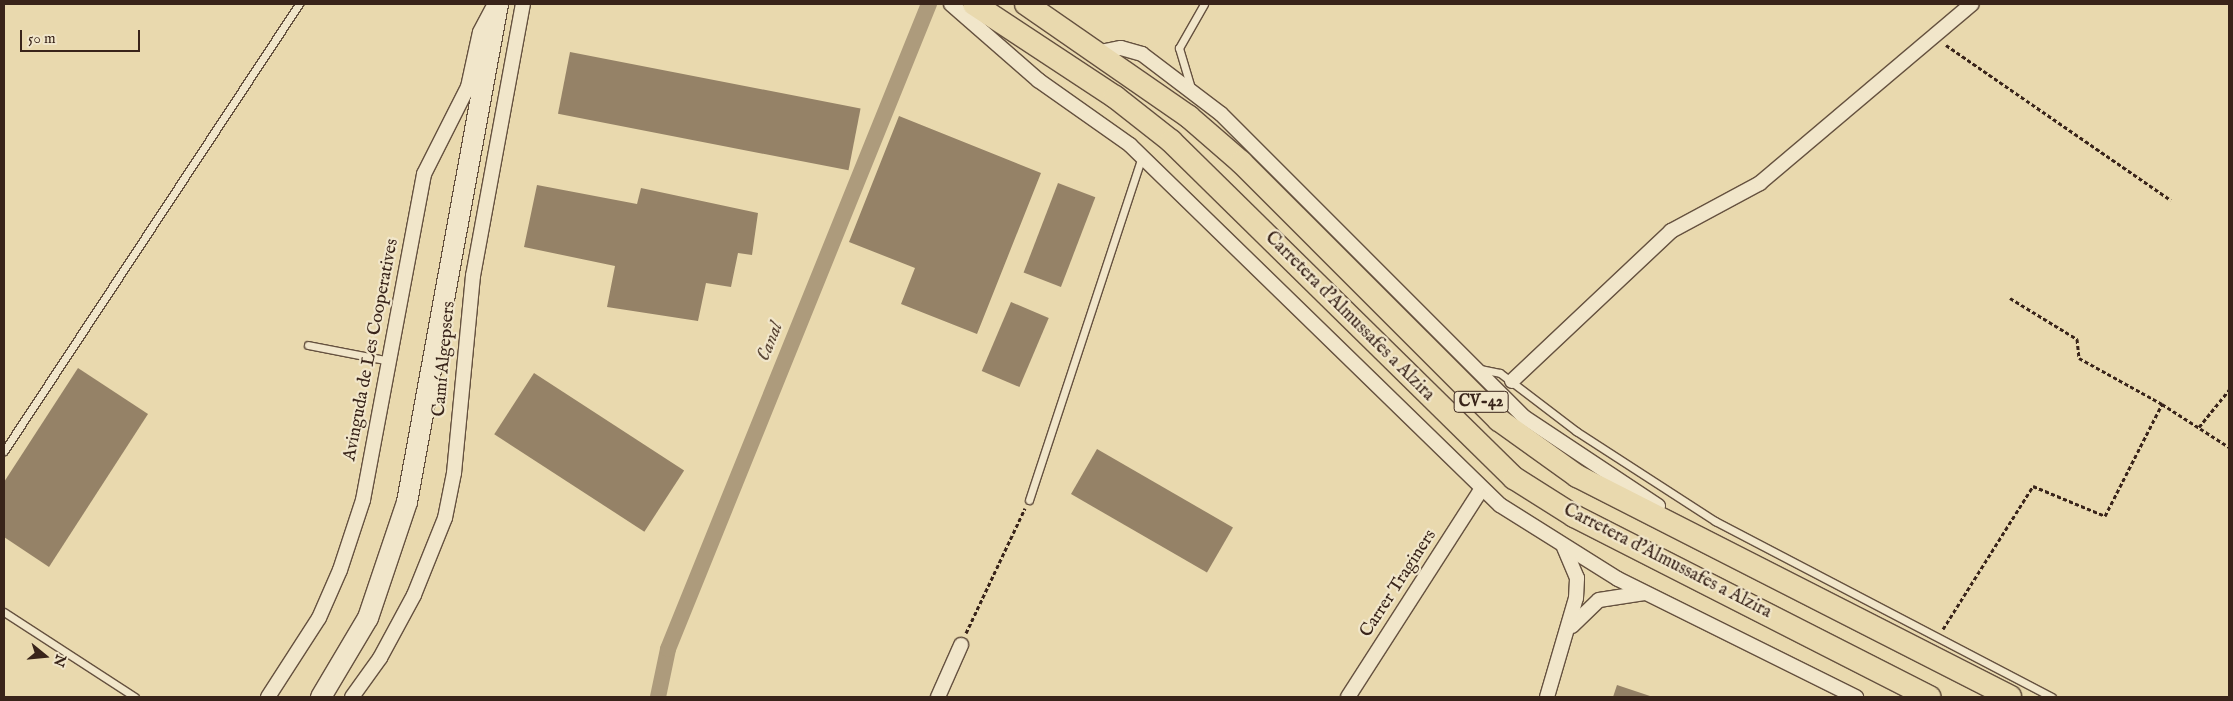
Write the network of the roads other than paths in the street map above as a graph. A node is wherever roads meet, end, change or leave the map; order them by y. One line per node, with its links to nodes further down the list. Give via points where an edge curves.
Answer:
1 (299, 4): 16 (lane)
2 (497, 4): 13 (street, Avinguda de Les Cooperatives, via 480,32 468,87 424,174); 27 (main road, via 408,502 368,618)
3 (523, 4): 28 (street, Camí Algepsers, via 462,348 454,473 445,518 414,595)
4 (951, 4): 11 (street, Carretera d'Almussafes a Alzira, via 1003,52 1090,113)
5 (974, 4): 33 (main road, Carretera d'Almussafes a Alzira / CV-42, via 1115,97 1171,140 1514,478 1574,516)
6 (1026, 4): 9 (main road, Carretera d'Almussafes a Alzira / CV-42)
7 (1204, 4): 10 (lane, via 1179,48 1182,68)
8 (1972, 4): 15 (street, via 1760,183 1737,199 1672,231)
9 (1100, 52): 10 (street, Carretera d'Almussafes a Alzira, via 1121,48 1142,54); 19 (main road, Carretera d'Almussafes a Alzira / CV-42, via 1190,117 1241,162 1499,420 1577,476)
10 (1193, 93): 14 (street, Carretera d'Almussafes a Alzira, via 1287,176)
11 (1142, 158): 17 (street, Carretera d'Almussafes a Alzira); 18 (lane)
12 (308, 345): 13 (lane)
13 (390, 361): 26 (street, Avinguda de Les Cooperatives, via 363,500 340,570 319,618)
14 (1474, 368): 15 (lane, via 1500,373); 19 (street, Carretera d'Almussafes a Alzira, via 1556,442 1677,517)
15 (1512, 381): 35 (lane, via 1576,431 1715,521)
16 (4, 451)
17 (1482, 490): 20 (street, Carretera d'Almussafes a Alzira); 30 (street, Carrer Traginers)
18 (1029, 500)
19 (1695, 536): 34 (main road, Carretera d'Almussafes a Alzira / CV-42)
20 (1564, 548): 21 (street, Carretera d'Almussafes a Alzira); 23 (street, via 1577,578)
21 (1650, 594): 23 (street, via 1627,592 1599,600); 32 (street, Carretera d'Almussafes a Alzira)
22 (4, 612): 25 (lane)
23 (1571, 626): 31 (street)
24 (961, 645): 29 (street)
25 (135, 697)
26 (268, 697)
27 (321, 697)
28 (352, 697)
29 (938, 697)
30 (1348, 697)
31 (1547, 697)
32 (1856, 697)
33 (1930, 697)
34 (2010, 697)
35 (2052, 697)

